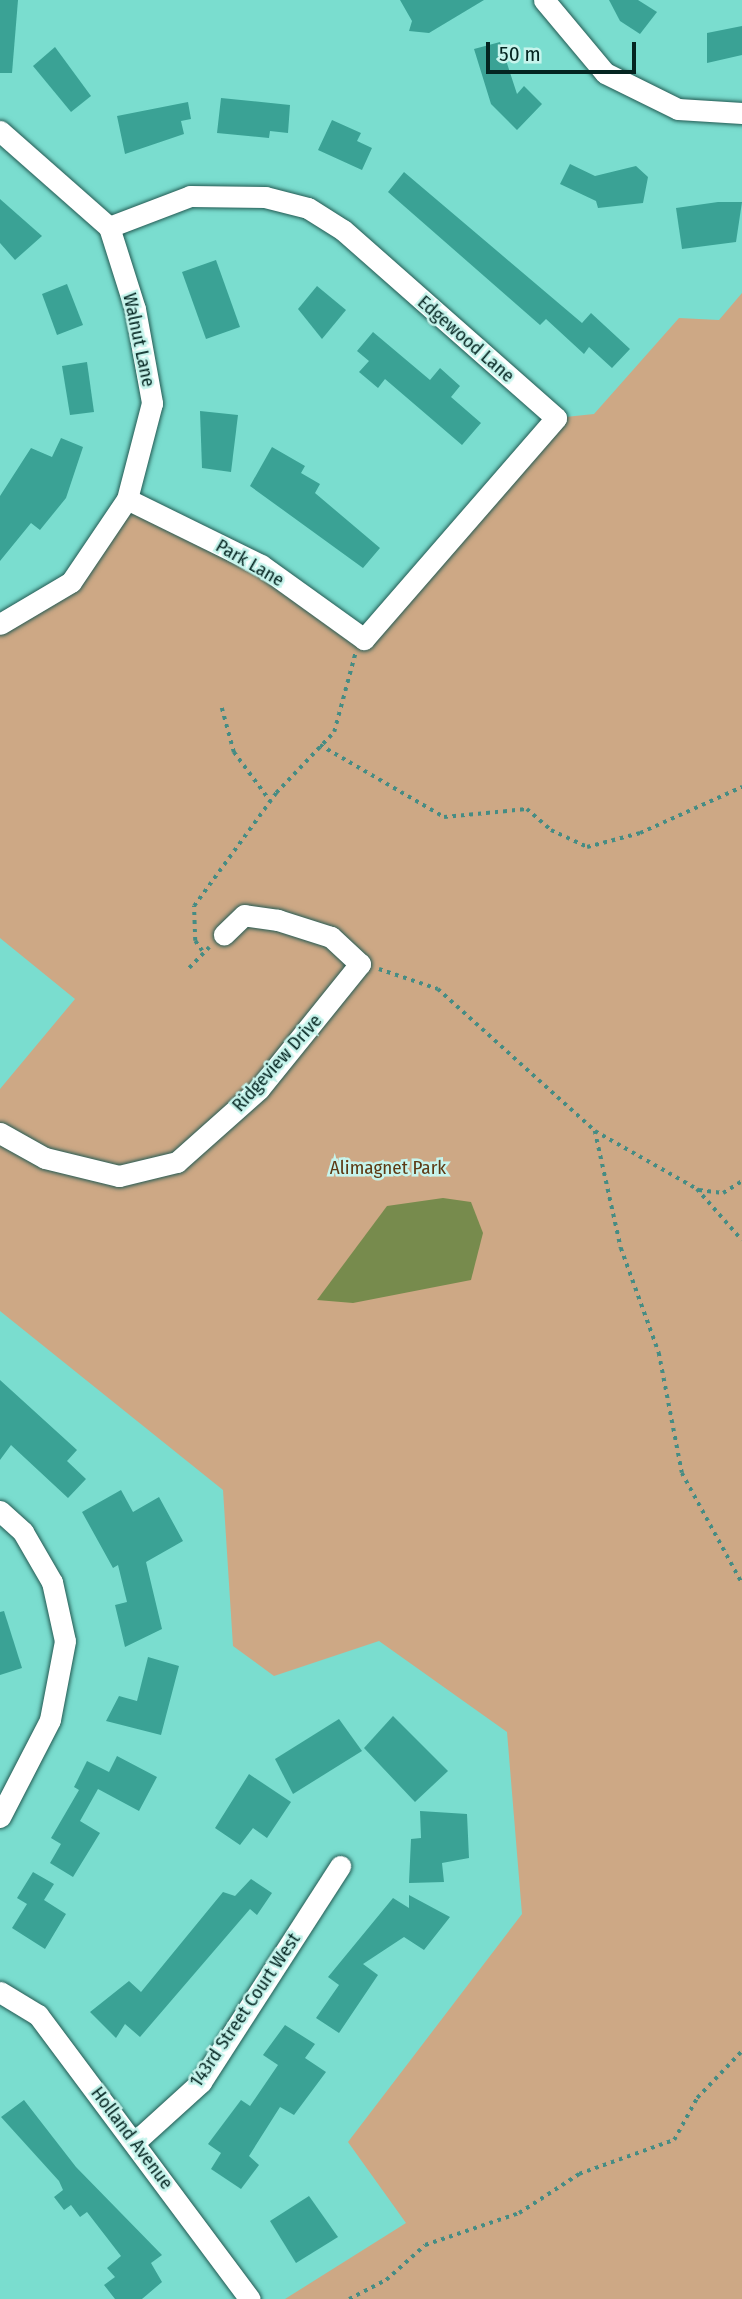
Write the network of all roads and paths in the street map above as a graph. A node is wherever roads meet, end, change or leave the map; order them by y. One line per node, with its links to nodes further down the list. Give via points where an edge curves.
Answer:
1 (544, 0): 2 (street, via 604,73 678,109)
2 (742, 113)
3 (0, 131): 4 (street)
4 (109, 227): 5 (street, Walnut Lane, via 135,309 152,402); 7 (street, Edgewood Lane, via 190,196 265,197 309,208 343,230 556,418)
5 (127, 499): 6 (street, Walnut Lane, via 71,582); 7 (street, Park Lane, via 261,565)
6 (0, 624)
7 (362, 637): 9 (path, via 342,716)
8 (222, 708): 11 (path, via 234,752)
9 (320, 745): 10 (path, via 444,817 527,809 551,830 587,846 640,833); 11 (path)
10 (742, 787)
11 (271, 802): 13 (path, via 194,906 195,941)
12 (224, 934): 13 (path); 14 (street, via 244,915 278,920 331,937)
13 (202, 951): 15 (path)
14 (360, 964): 16 (path, via 438,989); 17 (street, Ridgeview Drive, via 259,1089 177,1162 119,1176 45,1158)
15 (189, 968)
16 (595, 1131): 19 (path); 22 (path, via 621,1248 659,1353 682,1473)
17 (0, 1133)
18 (742, 1181): 19 (path, via 723,1193)
19 (697, 1189): 20 (path)
20 (742, 1240)
21 (0, 1511): 23 (street, via 23,1532 52,1582 65,1641 50,1720)
22 (742, 1583)
23 (0, 1817)
24 (340, 1866): 27 (street, 143rd Street Court West, via 201,2082)
25 (0, 1992): 27 (street, Holland Avenue, via 38,2015)
26 (742, 2051): 29 (path, via 697,2098 674,2140 579,2174 519,2213 425,2245 386,2280)
27 (136, 2141): 28 (street, Holland Avenue)
28 (250, 2299)
29 (349, 2299)

